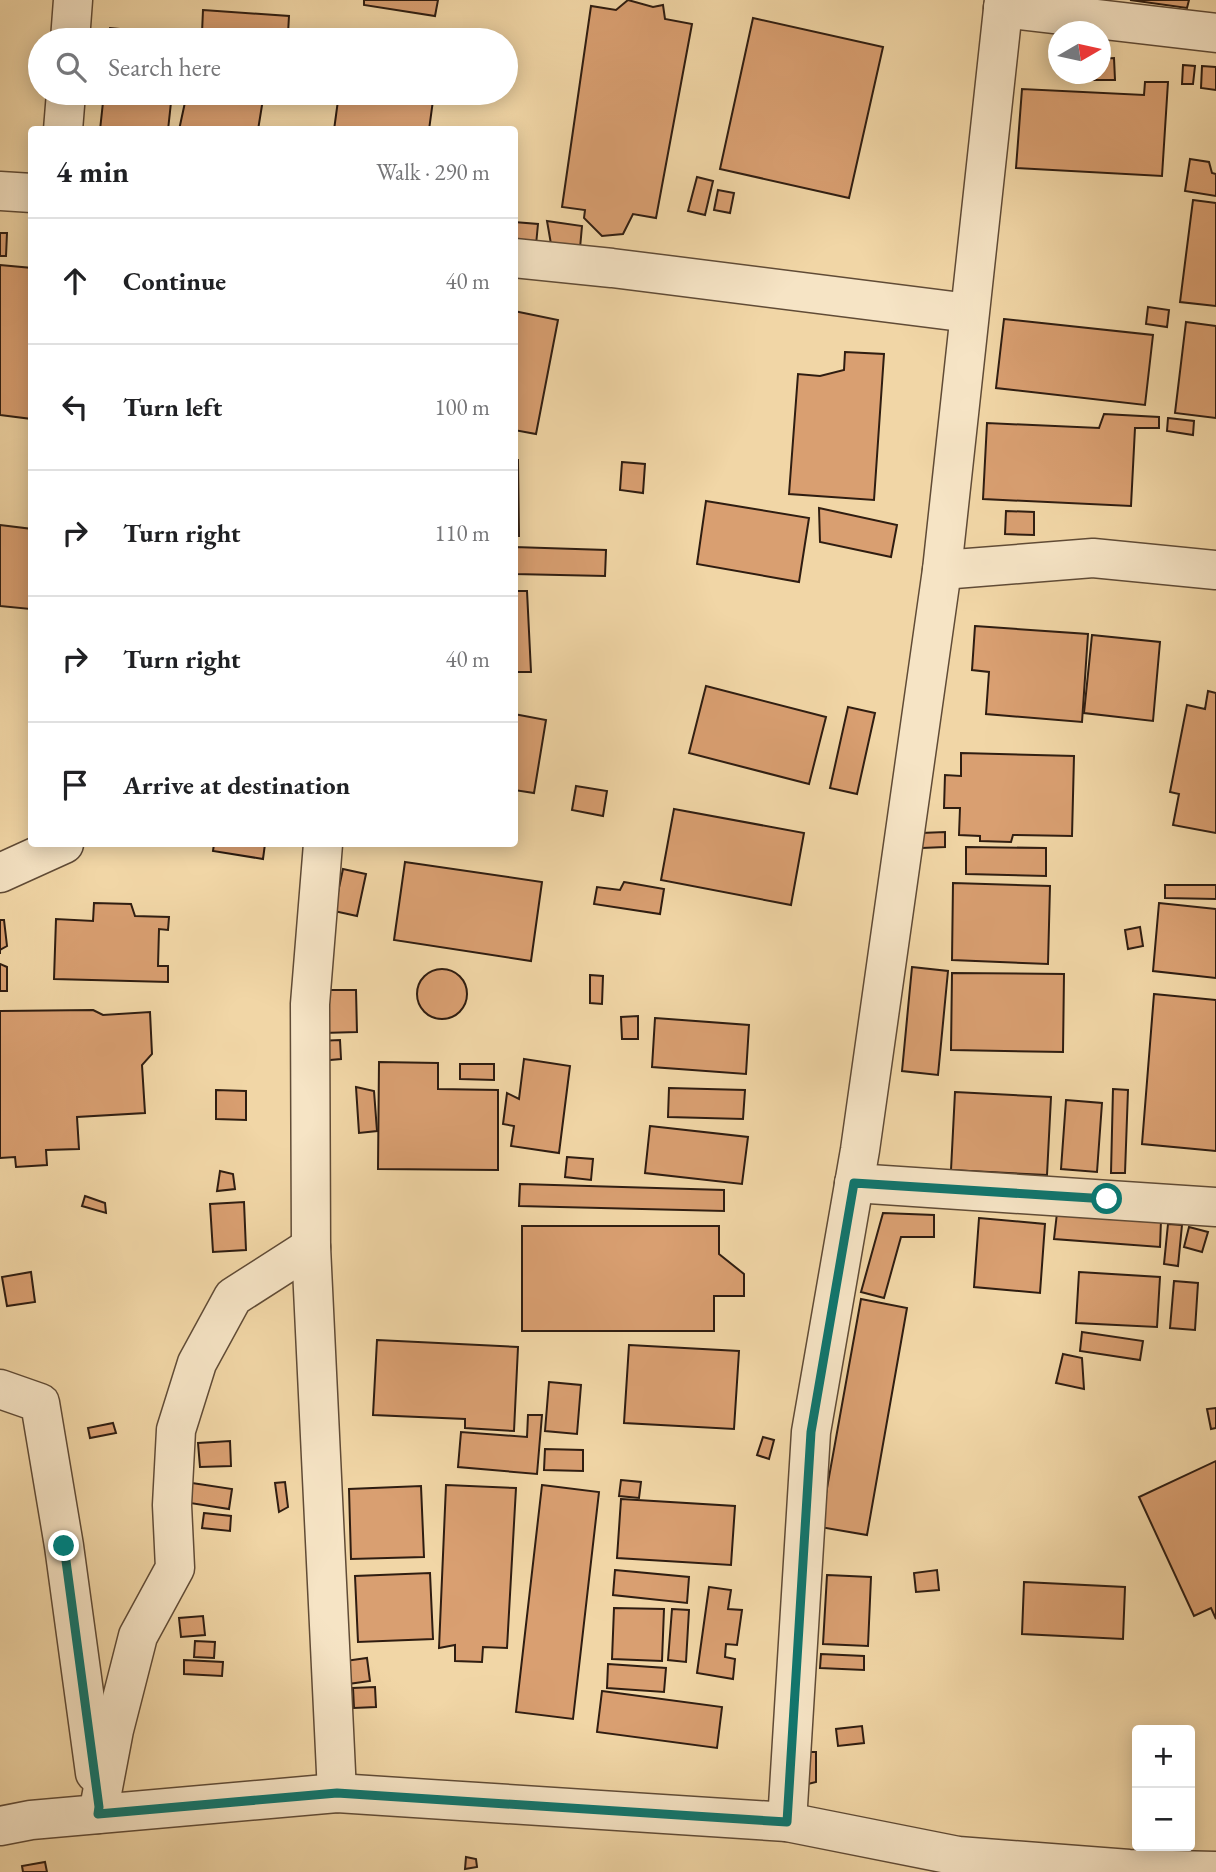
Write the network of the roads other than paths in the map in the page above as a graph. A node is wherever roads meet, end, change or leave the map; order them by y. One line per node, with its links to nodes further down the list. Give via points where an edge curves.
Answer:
1 (73, 0): 3 (street)
2 (1003, 4): 4 (street); 10 (street)
3 (71, 28)
4 (1216, 33)
5 (65, 105): 6 (street)
6 (63, 126)
7 (0, 191): 8 (street)
8 (28, 193)
9 (518, 258): 10 (street)
10 (969, 313): 11 (street)
11 (942, 570): 12 (street, via 1093,558); 16 (street)
12 (1216, 570)
13 (57, 847): 15 (street)
14 (323, 847): 18 (street, via 310,1004)
15 (0, 873)
16 (854, 1183): 17 (street); 22 (street, via 811,1432)
17 (1216, 1208)
18 (311, 1247): 20 (street); 21 (street, via 233,1297 197,1363 176,1430 175,1568 138,1636)
19 (0, 1388): 21 (street, via 40,1403)
20 (337, 1793): 21 (street); 22 (street)
21 (99, 1811): 23 (street)
22 (787, 1822): 24 (street, via 958,1856)
23 (0, 1826)
24 (1216, 1871)

